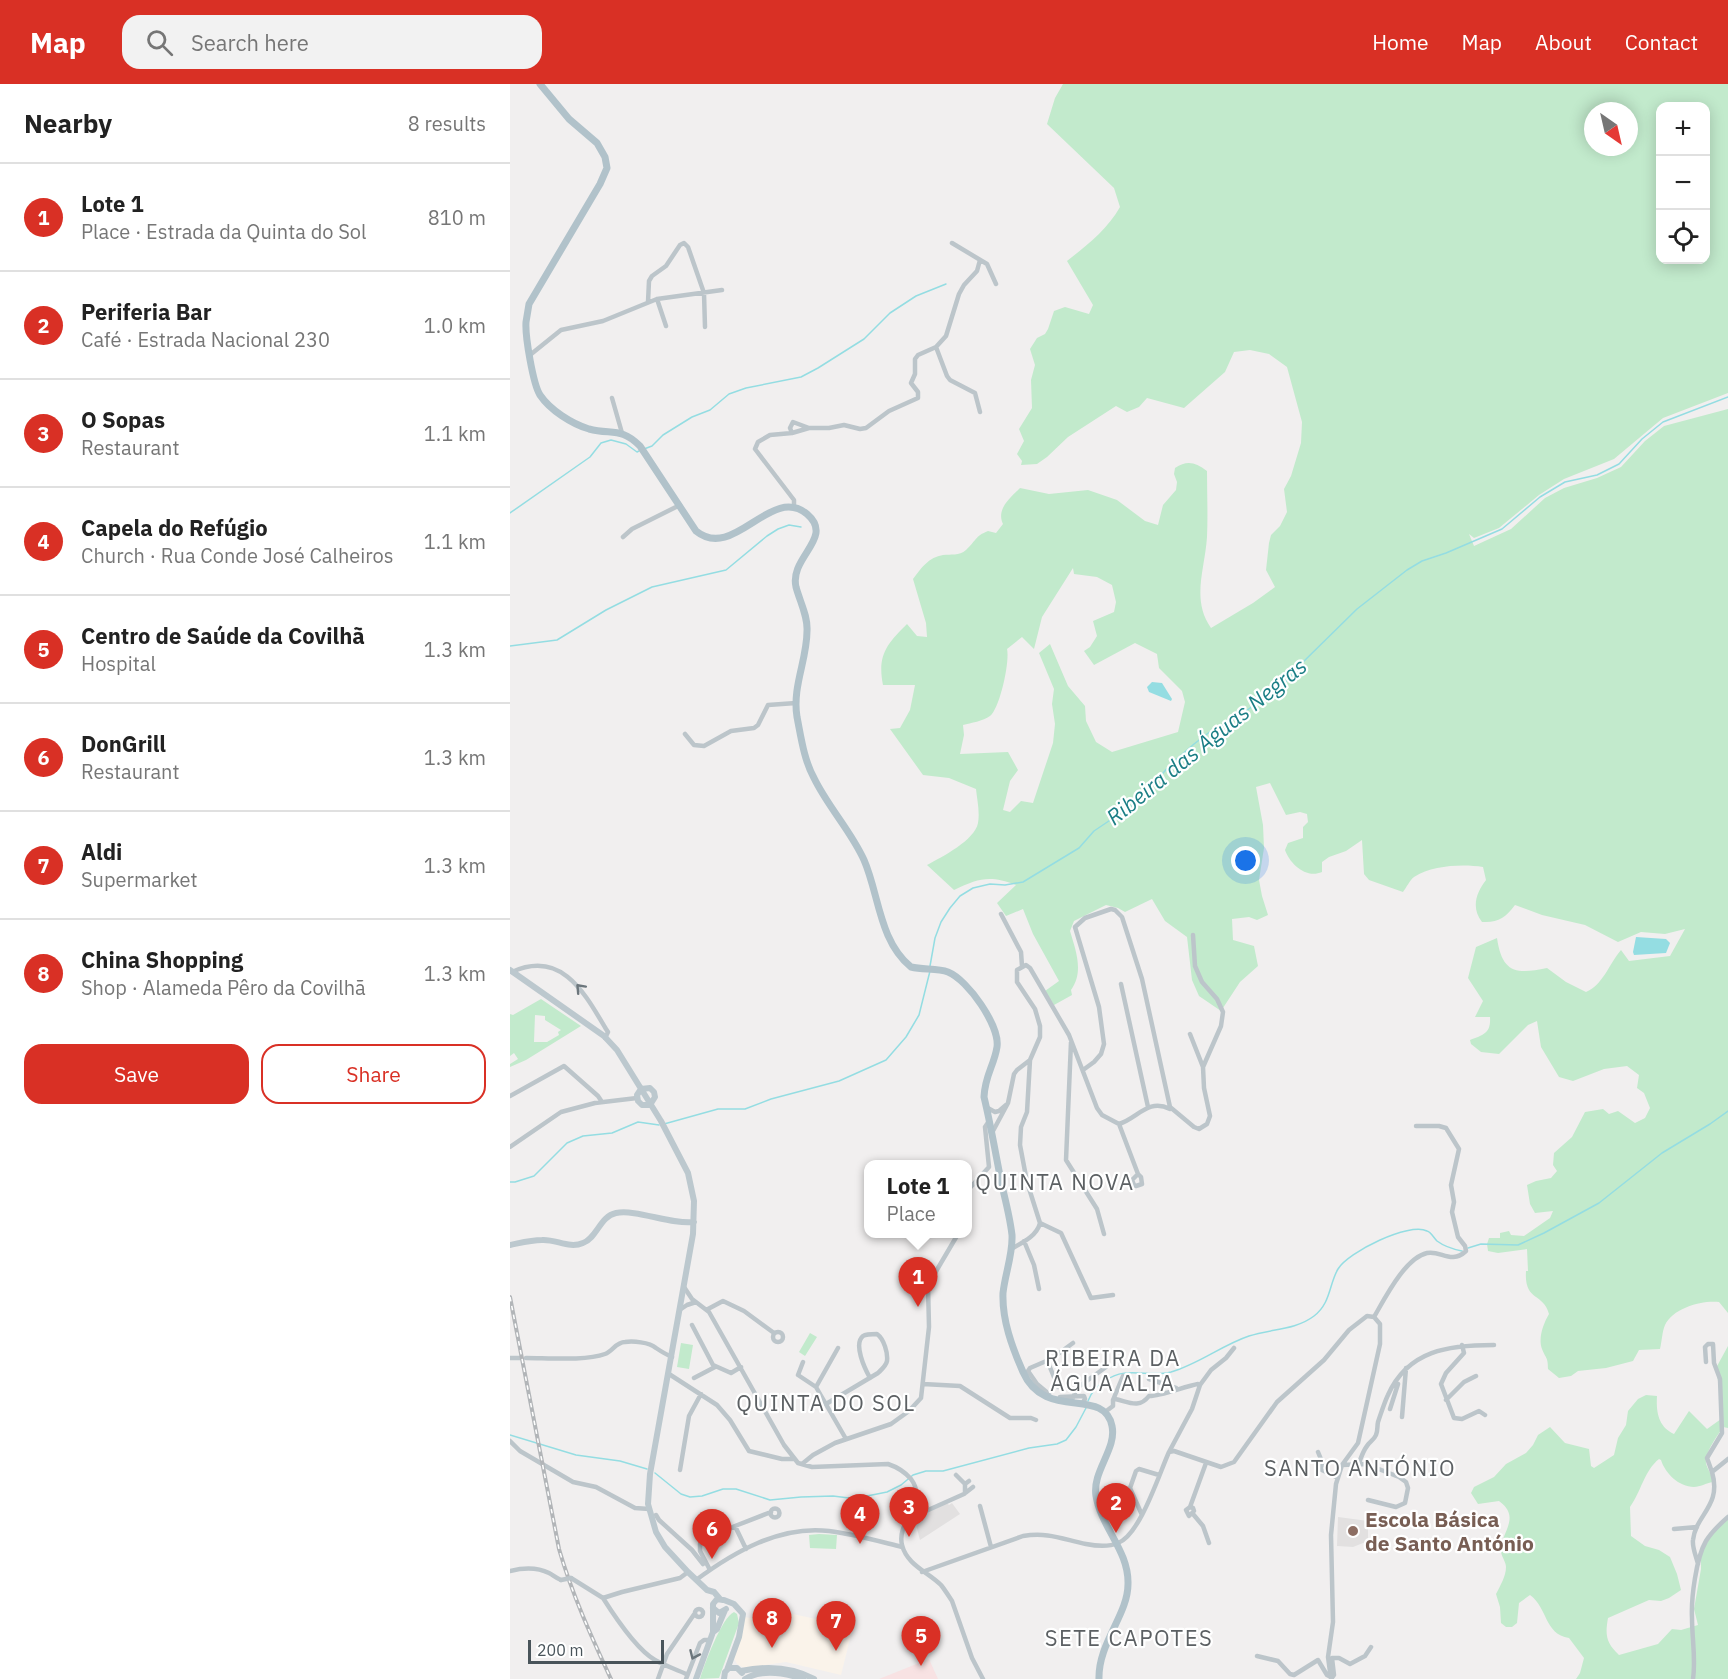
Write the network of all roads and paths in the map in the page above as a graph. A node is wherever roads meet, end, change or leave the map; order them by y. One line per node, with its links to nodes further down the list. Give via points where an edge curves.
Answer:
1 (540, 84): 12 (main road, via 569,119 597,143 607,168 529,304 526,324)
2 (952, 243): 3 (street)
3 (980, 260): 4 (street, via 987,264); 11 (street, via 977,271 959,294 946,336)
4 (996, 284)
5 (722, 290): 6 (street)
6 (704, 293): 7 (street); 8 (street, via 684,243 649,280); 10 (street)
7 (657, 299): 8 (street); 9 (street)
8 (648, 302): 12 (street, via 603,321 561,330)
9 (666, 326)
10 (705, 327)
11 (936, 347): 14 (street, via 947,376 975,393); 15 (street, via 915,359 911,383 919,396 912,401 889,411 866,428)
12 (531, 356): 16 (main road, via 534,382 550,406 590,429)
13 (612, 398): 16 (street)
14 (980, 412)
15 (809, 428): 17 (street); 17 (street, via 793,422)
16 (622, 433): 18 (main road, via 643,449)
17 (792, 433): 19 (street, via 761,438 755,449 794,500)
18 (680, 505): 19 (main road, via 696,531 716,540 783,506); 20 (street)
19 (794, 507): 21 (main road, via 813,521 816,536 795,573 807,628)
20 (623, 537)
21 (796, 703): 22 (street, via 768,705 754,728 730,732 704,746 694,745); 44 (main road, via 810,770 860,852 890,936 911,967 945,971 958,978 990,1018 996,1050 985,1082)
22 (685, 734)
23 (1001, 914): 25 (street, via 1023,956)
24 (1193, 935): 32 (street, via 1198,975 1223,1012)
25 (1022, 966): 30 (street, via 1030,968); 31 (street, via 1017,970 1017,982 1035,1009 1040,1026 1039,1044)
26 (511, 972): 29 (main road); 29 (street, one-way to 26, via 608,1032 586,994 570,978 543,966)
27 (1121, 984): 42 (street)
28 (1190, 1034): 32 (street)
29 (605, 1038): 34 (main road)
30 (1071, 1039): 33 (street); 57 (street, via 1066,1160 1097,1209)
31 (1030, 1060): 39 (street, via 1014,1074); 55 (street, via 1027,1112 1020,1145)
32 (1203, 1067): 43 (street, via 1208,1124 1199,1129)
33 (1083, 1070): 43 (street, via 1094,1062 1104,1044 1099,1007 1076,927 1085,918 1111,909 1122,917 1142,978); 46 (street, via 1097,1108)
34 (641, 1089): 37 (main road); 41 (main road, via 647,1087 654,1092)
35 (592, 1090): 36 (street, via 564,1066); 38 (street); 40 (street)
36 (510, 1096)
37 (637, 1098): 38 (street); 41 (main road, via 642,1105)
38 (602, 1102): 40 (street)
39 (1008, 1103): 44 (street); 45 (street)
40 (586, 1105): 49 (street, via 549,1118)
41 (650, 1105): 52 (main road, via 688,1173)
42 (1148, 1107): 43 (street); 46 (street)
43 (1172, 1110)
44 (990, 1116): 45 (street); 48 (main road); 51 (street, via 985,1127 988,1167)
45 (1001, 1116): 48 (street)
46 (1119, 1124): 50 (street)
47 (1416, 1126): 69 (street, via 1446,1128 1459,1149 1451,1185 1452,1212 1466,1251 1450,1258 1430,1252 1422,1255 1390,1289)
48 (992, 1133): 61 (main road, via 1011,1228)
49 (510, 1147)
50 (1138, 1174)
51 (972, 1185)
52 (694, 1208): 53 (main road); 54 (main road)
53 (682, 1221): 54 (main road); 56 (main road); 60 (main road, via 616,1213 606,1218 584,1243 543,1240)
54 (694, 1222): 56 (main road)
55 (1040, 1223): 59 (street); 64 (street, via 1061,1233 1091,1298)
56 (693, 1234): 62 (main road)
57 (1104, 1234)
58 (955, 1238): 93 (street, via 928,1285 929,1328)
59 (1024, 1241): 61 (street); 63 (street)
60 (510, 1245)
61 (1011, 1249): 103 (main road, via 1004,1308 1023,1373 1046,1397 1057,1402)
62 (684, 1287): 65 (main road); 66 (street)
63 (1039, 1289)
64 (1113, 1295)
65 (682, 1299): 66 (street); 67 (main road)
66 (693, 1301): 67 (street); 68 (street)
67 (681, 1309): 77 (main road)
68 (708, 1309): 71 (street, via 723,1301); 83 (street)
69 (1374, 1317): 115 (street, via 1367,1316 1358,1322 1324,1360 1277,1402 1234,1462 1221,1467); 118 (street, via 1381,1331 1365,1414 1358,1443)
70 (692, 1325): 82 (street)
71 (774, 1333)
72 (1073, 1343): 79 (street)
73 (1462, 1345): 74 (street); 85 (street, via 1425,1355); 101 (street, via 1464,1353 1442,1379)
74 (1494, 1345)
75 (838, 1348): 95 (street)
76 (1234, 1348): 94 (street)
77 (672, 1357): 78 (street, via 647,1344 624,1342 606,1354 594,1356); 86 (main road)
78 (510, 1358)
79 (1047, 1360): 96 (street); 99 (street, via 1030,1368 1033,1380 1048,1394)
80 (803, 1362): 95 (street, via 798,1375)
81 (1706, 1362): 120 (street, via 1705,1347 1713,1344 1723,1415 1722,1433 1707,1458)
82 (715, 1367): 83 (street, via 730,1373); 89 (street)
83 (741, 1367): 113 (street)
84 (1106, 1367): 99 (street, via 1077,1388)
85 (1406, 1368): 92 (street); 107 (street)
86 (669, 1374): 98 (street); 128 (main road, via 650,1474)
87 (1123, 1376): 100 (street)
88 (1476, 1377): 101 (street, via 1464,1382)
89 (694, 1378)
90 (870, 1378): 90 (street, via 887,1361 882,1337 877,1334 866,1335 859,1342 861,1362); 102 (street)
91 (1149, 1379): 97 (street)
92 (1397, 1381): 104 (street); 116 (street, via 1378,1419 1377,1432)
93 (923, 1384): 108 (street, via 960,1386 1011,1418); 109 (street, via 921,1398 898,1420)
94 (1200, 1385): 97 (street); 111 (street)
95 (816, 1387): 102 (street)
96 (1058, 1387)
97 (1176, 1388): 100 (street, via 1149,1396 1143,1404)
98 (700, 1394): 113 (street, via 730,1420 749,1451); 119 (street, via 689,1416)
99 (1073, 1398): 103 (street, via 1084,1396)
100 (1113, 1400): 105 (street, via 1113,1406)
101 (1446, 1400): 106 (street, via 1451,1415 1457,1419 1479,1411)
102 (826, 1404): 109 (street)
103 (1086, 1404): 105 (main road)
104 (1390, 1409)
105 (1105, 1412): 138 (main road, via 1113,1429 1096,1482 1096,1494)
106 (1485, 1415)
107 (1402, 1417)
108 (1036, 1420)
109 (846, 1439): 117 (street)
110 (510, 1441): 128 (street, via 573,1482 596,1487 628,1505)
111 (1169, 1452): 115 (street); 121 (street)
112 (1318, 1452): 123 (street, via 1323,1464 1320,1469)
113 (794, 1459): 117 (street)
114 (1728, 1459): 120 (street)
115 (1206, 1463): 137 (street, via 1186,1515 1193,1514 1203,1526)
116 (1359, 1463): 118 (street); 126 (street, via 1399,1477 1408,1488 1405,1503 1396,1507)
117 (802, 1464): 133 (street, via 896,1466 910,1478 918,1496)
118 (1342, 1465): 123 (street)
119 (680, 1470)
120 (1712, 1472): 135 (street, via 1712,1501)
121 (1159, 1474): 131 (street); 131 (street, via 1136,1471 1130,1488)
122 (957, 1475): 125 (street, via 967,1483)
123 (1338, 1478): 164 (street, via 1331,1535)
124 (973, 1487): 125 (street)
125 (965, 1493): 133 (street)
126 (1368, 1500)
127 (980, 1506): 140 (street)
128 (649, 1509): 145 (main road, via 660,1540)
129 (771, 1512): 134 (street)
130 (656, 1515): 143 (street)
131 (1142, 1515): 138 (street, via 1134,1531)
132 (1728, 1517): 142 (street, via 1705,1542)
133 (908, 1519): 139 (street)
134 (735, 1526): 141 (street); 143 (street, via 700,1544)
135 (1697, 1527): 136 (street); 142 (street, via 1693,1540)
136 (1674, 1529)
137 (1209, 1543)
138 (1117, 1544): 140 (street, via 1088,1544 1040,1533); 171 (main road, via 1125,1560 1127,1596 1103,1652)
139 (902, 1547): 141 (street, via 812,1530 774,1536); 146 (street)
140 (991, 1547): 146 (street)
141 (746, 1549): 143 (street)
142 (1698, 1566): 172 (street, via 1691,1617)
143 (709, 1568): 147 (street)
144 (510, 1571): 149 (street, bridge, via 535,1569 561,1580 571,1578)
145 (688, 1572): 147 (main road); 149 (street, via 680,1578)
146 (922, 1572): 170 (street, via 940,1584 952,1601)
147 (696, 1580): 148 (main road)
148 (707, 1590): 150 (main road); 151 (main road)
149 (603, 1598): 160 (street, via 641,1648)
150 (722, 1599): 151 (main road, via 715,1600); 152 (main road); 153 (main road, via 727,1605)
151 (713, 1606): 153 (main road, via 720,1613); 155 (main road)
152 (738, 1609): 153 (main road); 158 (main road, via 743,1614 742,1623)
153 (725, 1610): 155 (main road)
154 (695, 1613): 160 (street)
155 (713, 1632): 156 (main road)
156 (710, 1640): 162 (street, one-way to 162, via 700,1643); 166 (main road)
157 (1371, 1647): 164 (street, via 1365,1656 1350,1664 1332,1658)
158 (732, 1656): 161 (main road); 163 (main road)
159 (1257, 1656): 164 (street, via 1278,1661 1294,1675 1318,1660)
160 (663, 1664): 162 (street); 165 (street)
161 (739, 1669): 163 (main road, via 732,1667); 167 (main road); 169 (main road, via 780,1669)
162 (686, 1676)
163 (724, 1676)
164 (1331, 1678)
165 (658, 1679)
166 (696, 1679)
167 (744, 1679): 168 (main road, via 766,1673)
168 (803, 1679)
169 (814, 1679)
170 (983, 1679)
171 (1100, 1679)
172 (1693, 1679)

